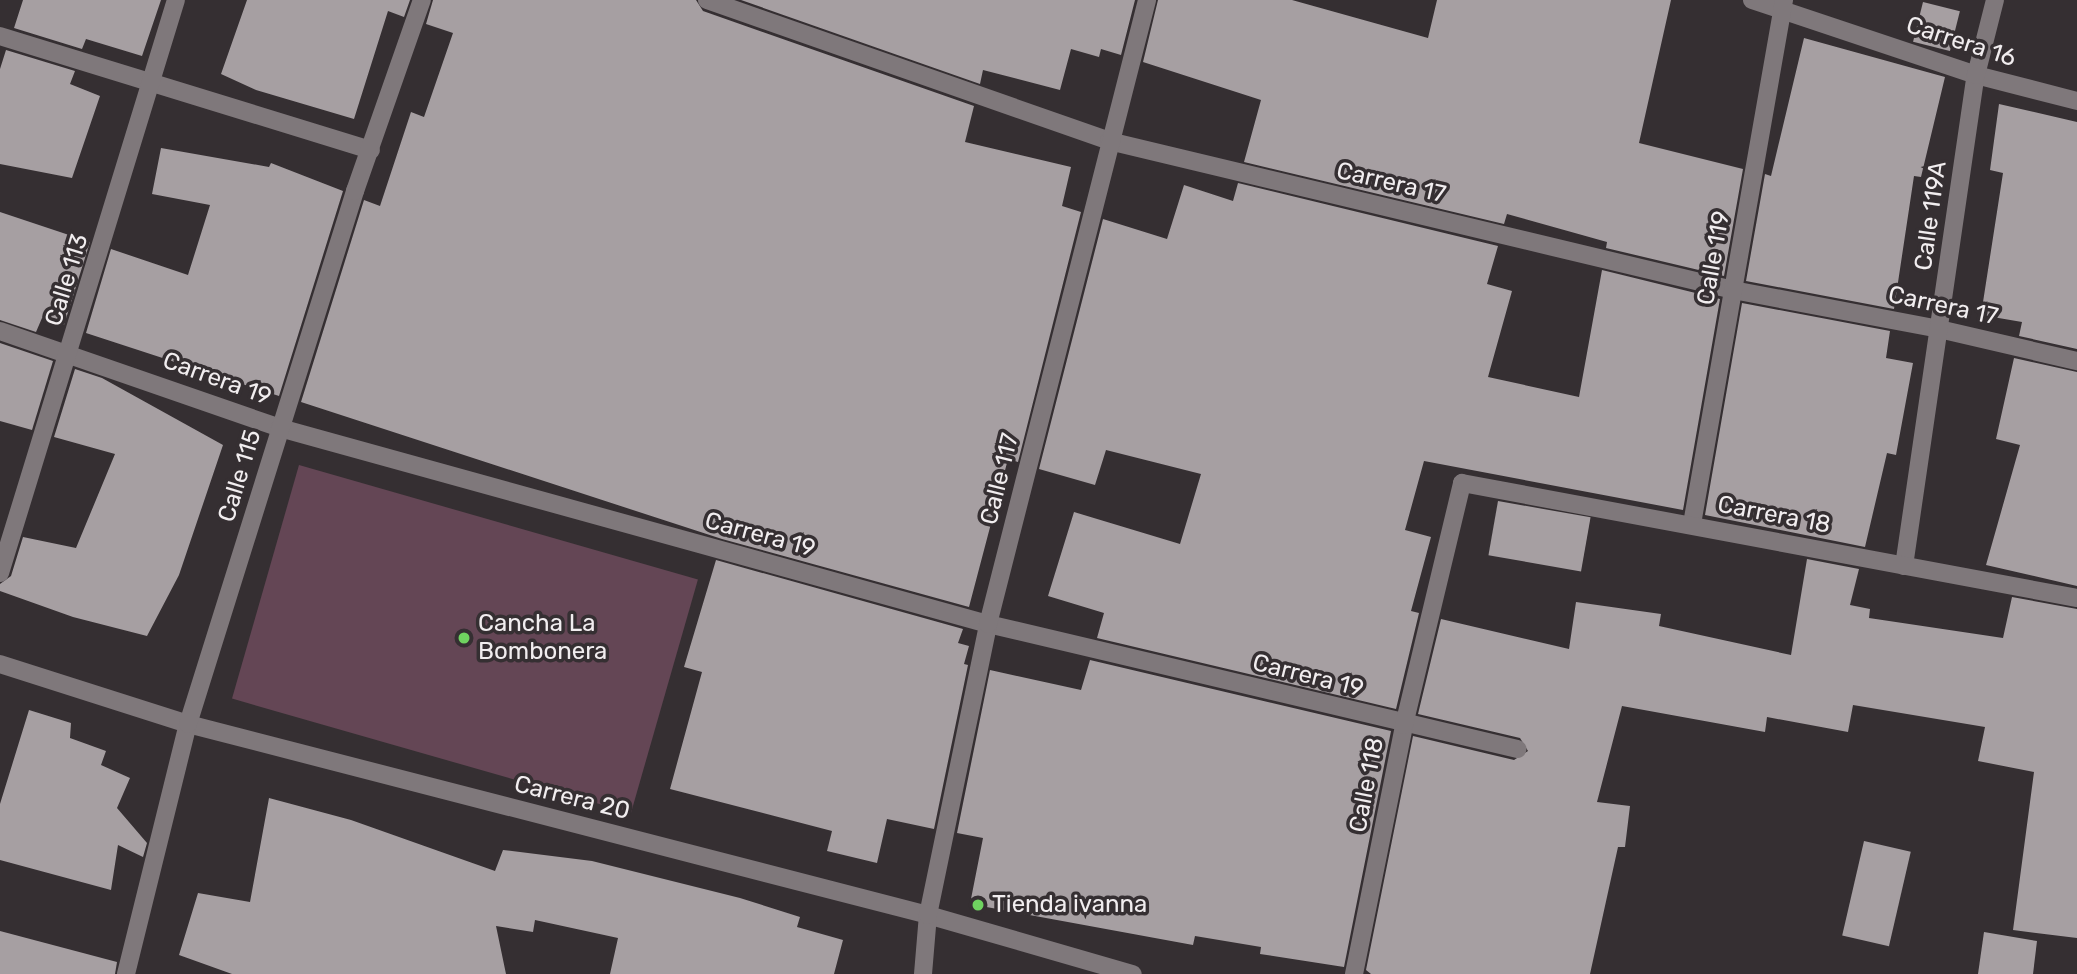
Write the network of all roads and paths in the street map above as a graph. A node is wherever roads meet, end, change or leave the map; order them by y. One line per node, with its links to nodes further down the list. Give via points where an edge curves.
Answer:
1 (176, 0): 10 (street, Calle 113)
2 (422, 0): 13 (street, Calle 115)
3 (707, 0): 12 (street, Carrera 17)
4 (1147, 0): 12 (street, Calle 117)
5 (1752, 0): 7 (street, Carrera 16)
6 (1995, 0): 9 (street, Calle 119A)
7 (1783, 4): 9 (street, Carrera 16); 14 (street, Calle 119)
8 (0, 36): 10 (street)
9 (1976, 75): 11 (street, Carrera 16); 15 (street, Calle 119A)
10 (151, 84): 13 (street); 17 (street, Calle 113)
11 (2077, 102)
12 (1109, 141): 14 (street, Carrera 17); 25 (street, Calle 117)
13 (371, 150): 19 (street, Calle 115)
14 (1733, 290): 15 (street, Carrera 17); 21 (street, Calle 119)
15 (1939, 329): 18 (street, Carrera 17); 22 (street, Calle 119A)
16 (0, 331): 17 (street, Carrera 19)
17 (71, 353): 19 (street, Carrera 19); 23 (street, Calle 113)
18 (2077, 361)
19 (280, 428): 25 (street, Carrera 19); 27 (street, Calle 115)
20 (1462, 484): 21 (street, Carrera 18); 28 (street, Calle 118)
21 (1692, 524): 22 (street, Carrera 18)
22 (1904, 566): 24 (street, Carrera 18)
23 (0, 573)
24 (2077, 598)
25 (988, 624): 28 (street, Carrera 19); 30 (street, Calle 117)
26 (0, 664): 27 (street, Carrera 20)
27 (188, 724): 30 (street, Carrera 20); 31 (street, Calle 115)
28 (1404, 725): 29 (street, Carrera 19); 34 (street, Calle 118)
29 (1517, 749)
30 (928, 915): 32 (street, Calle 117); 33 (street, Carrera 20)
31 (126, 974)
32 (923, 974)
33 (1133, 974)
34 (1354, 974)

